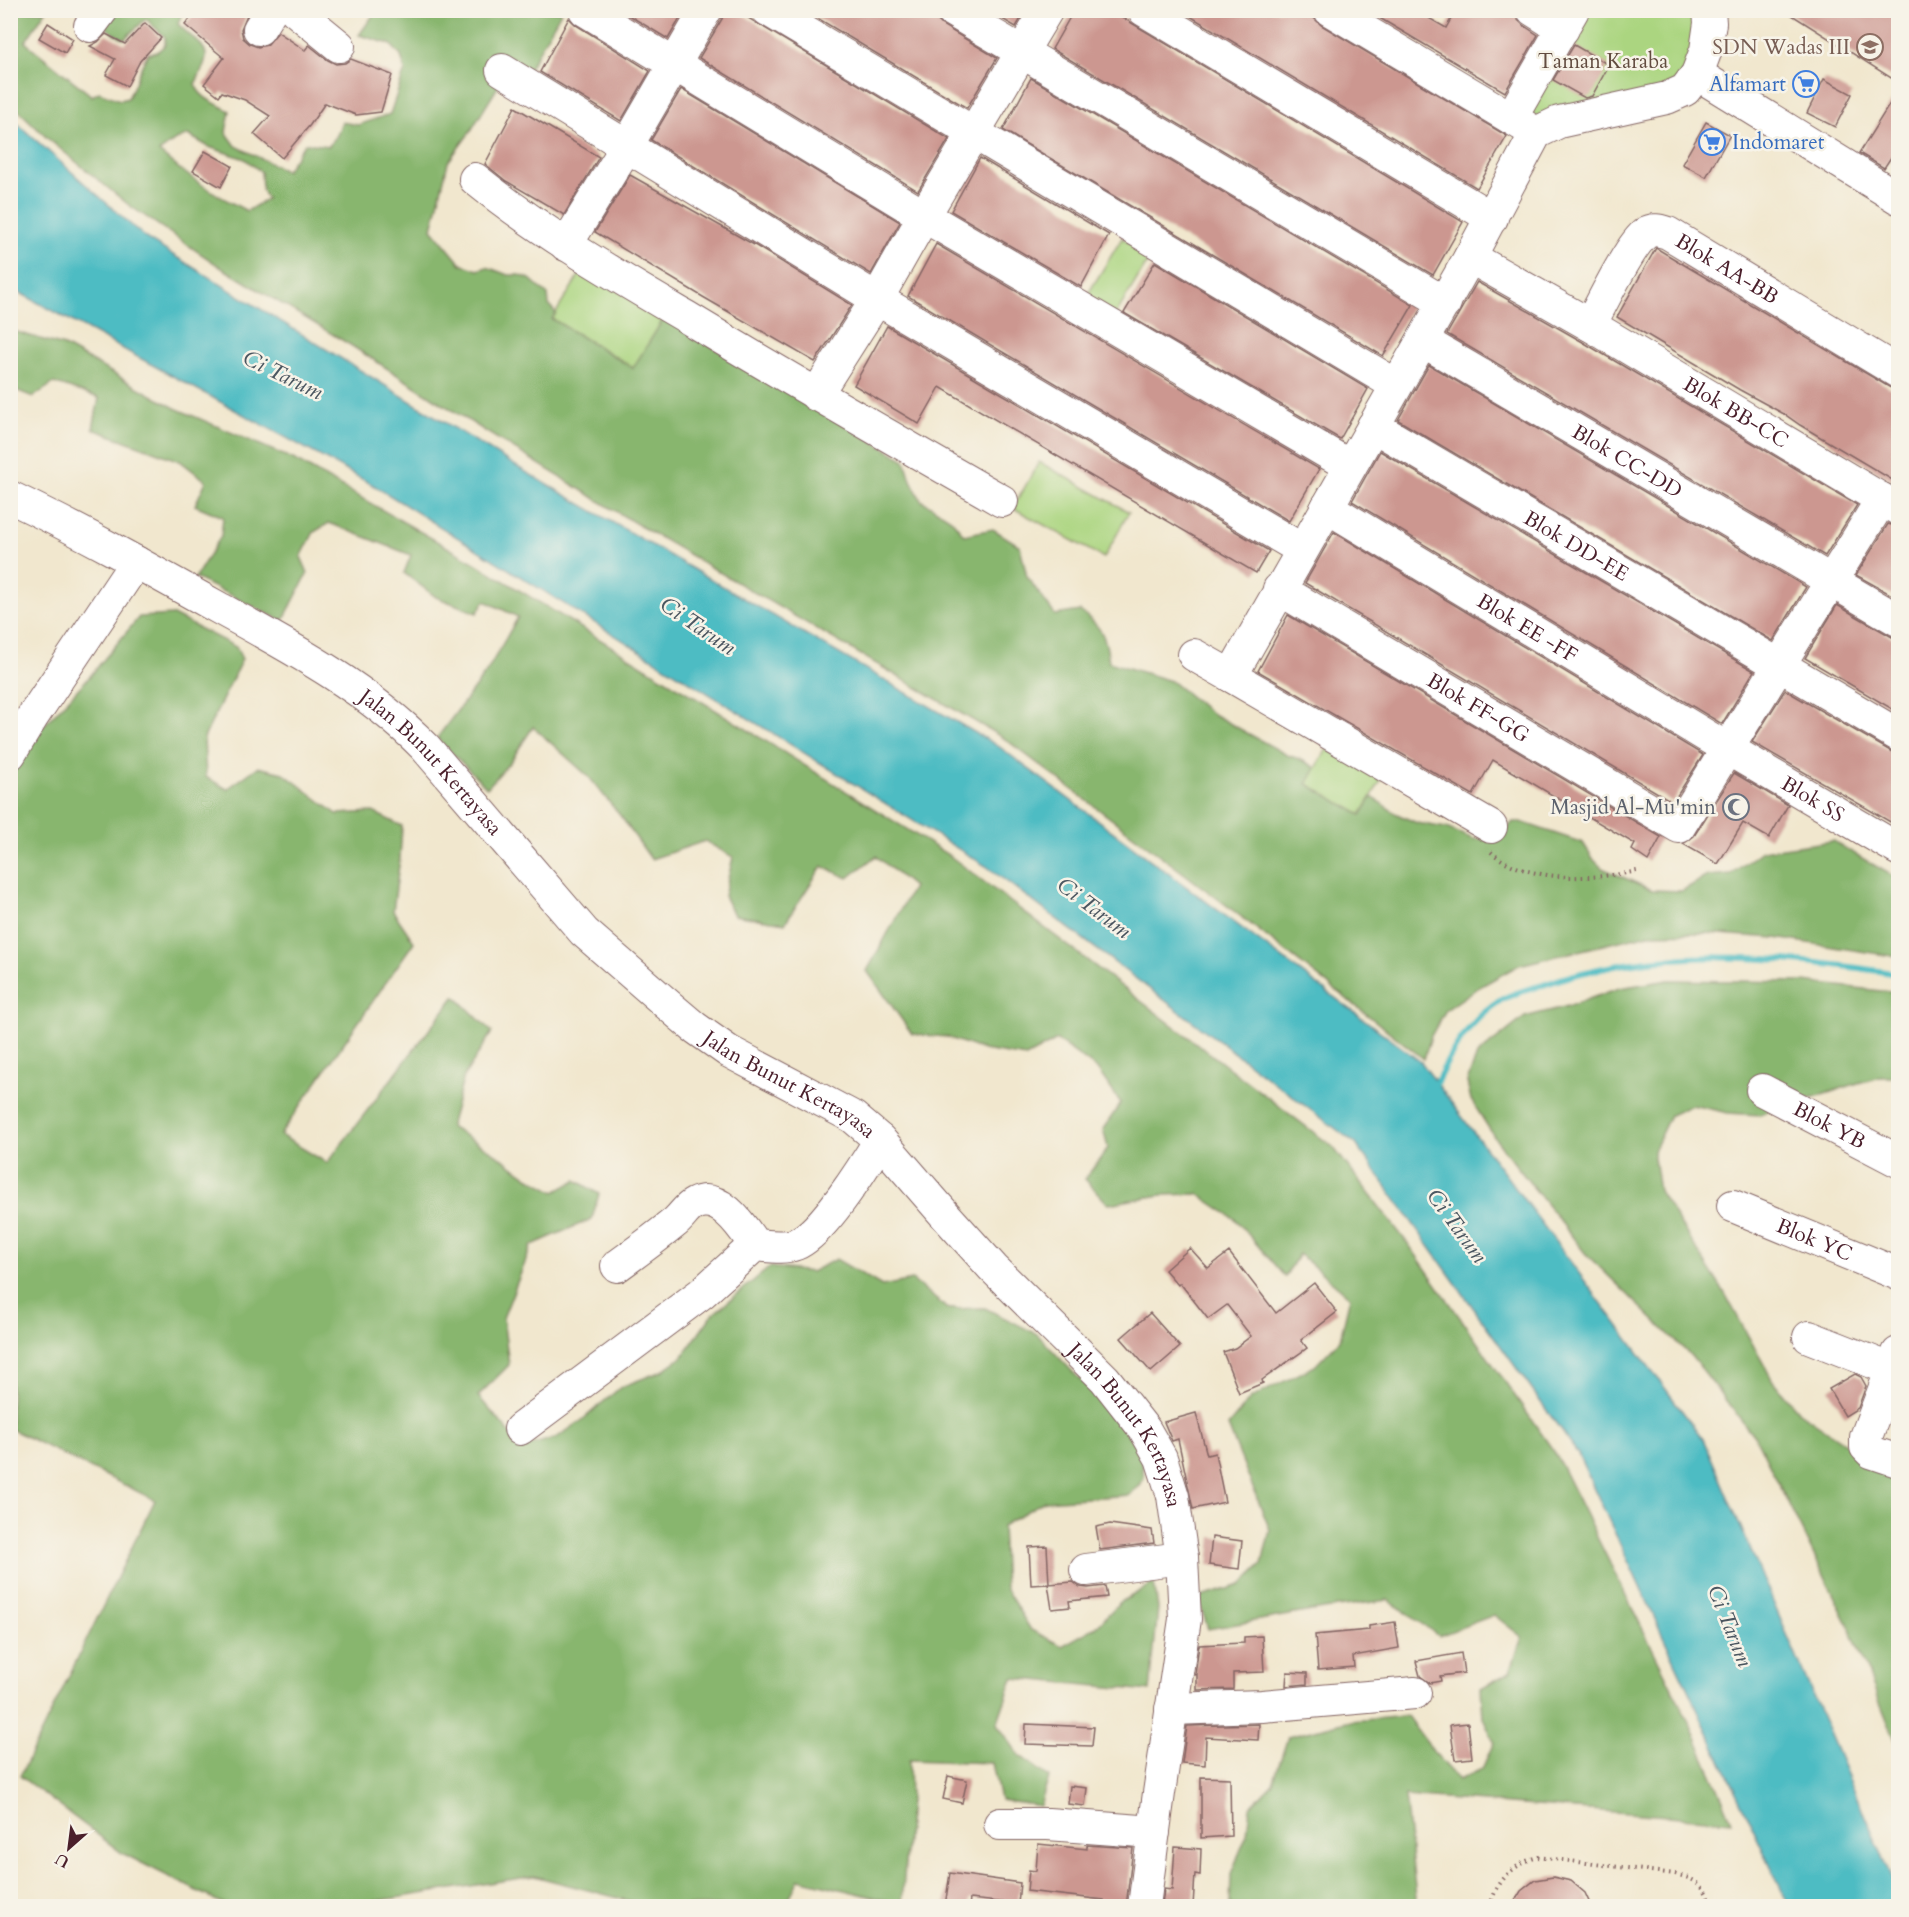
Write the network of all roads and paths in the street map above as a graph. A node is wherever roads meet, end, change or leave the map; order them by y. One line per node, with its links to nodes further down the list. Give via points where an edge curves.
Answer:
1 (295, 10): 12 (street)
2 (585, 10): 14 (street)
3 (706, 10): 14 (street)
4 (768, 10): 18 (street)
5 (951, 10): 13 (street)
6 (1047, 10): 13 (street)
7 (1144, 10): 23 (street)
8 (1330, 10): 17 (street)
9 (1533, 10): 11 (street)
10 (1713, 15): 16 (street)
11 (1568, 20): 17 (street)
12 (339, 46)
13 (1023, 54): 18 (street); 27 (street)
14 (674, 64): 19 (street); 22 (street)
15 (502, 70): 19 (street)
16 (1697, 74): 17 (street, via 1685,90 1667,98 1559,122); 21 (street)
17 (1523, 125): 23 (street)
18 (973, 132): 22 (street); 31 (street)
19 (627, 146): 24 (street); 26 (street)
20 (476, 179): 24 (street)
21 (1899, 198)
22 (924, 216): 26 (street); 34 (street)
23 (1492, 218): 25 (street)
24 (566, 245): 32 (street)
25 (1470, 257): 27 (street); 28 (street, Blok BB-CC)
26 (877, 299): 32 (street); 39 (street)
27 (1445, 303): 29 (street)
28 (1590, 325): 30 (street, Blok AA-BB, via 1633,248 1646,232 1655,230 1668,233); 37 (street, Blok BB-CC)
29 (1423, 341): 31 (street); 41 (street, Blok CC-DD)
30 (1899, 372)
31 (1396, 385): 33 (street)
32 (816, 395): 36 (street)
33 (1373, 426): 34 (street); 45 (street, Blok DD-EE)
34 (1350, 466): 38 (street)
35 (10, 497): 40 (street, Jalan Bunut Kertayasa)
36 (1002, 501)
37 (1890, 504): 41 (street)
38 (1327, 507): 39 (street); 48 (street, Blok EE -FF)
39 (1301, 549): 42 (street)
40 (136, 562): 49 (street); 54 (street, Jalan Bunut Kertayasa, via 284,644 366,695 424,747 584,932 667,1004 728,1052 853,1117)
41 (1832, 581): 43 (street, Blok CC-DD); 45 (street)
42 (1279, 589): 46 (street); 48 (street, Blok FF-GG, via 1679,827)
43 (1899, 620)
44 (1194, 656): 46 (street)
45 (1779, 665): 47 (street, Blok DD-EE); 48 (street)
46 (1231, 676): 50 (street)
47 (1899, 735)
48 (1728, 749): 51 (street, Blok SS)
49 (10, 754)
50 (1481, 821): 52 (path, via 1485,844 1504,863 1550,876)
51 (1899, 849)
52 (1637, 871)
53 (1762, 1090): 55 (street, Blok YB)
54 (880, 1140): 57 (street, via 812,1235 783,1248); 64 (street, Jalan Bunut Kertayasa, via 993,1268 1105,1379 1145,1430 1161,1458 1173,1496)
55 (1899, 1161)
56 (1733, 1206): 59 (street, Blok YC)
57 (755, 1245): 58 (street, via 731,1212 703,1201); 62 (street, via 702,1293)
58 (617, 1266)
59 (1899, 1274)
60 (1809, 1337): 61 (street)
61 (1896, 1365): 63 (street, via 1866,1437 1866,1447)
62 (520, 1429)
63 (1885, 1456)
64 (1182, 1558): 65 (street); 67 (street, Jalan Bunut Kertayasa, via 1185,1619)
65 (1086, 1570)
66 (1415, 1693): 67 (street, via 1262,1706)
67 (1171, 1708): 69 (street, Jalan Bunut Kertayasa)
68 (1000, 1824): 69 (street)
69 (1154, 1832): 70 (street, Jalan Bunut Kertayasa)
70 (1144, 1906)
71 (1490, 1906): 72 (path, via 1512,1869 1538,1857 1683,1876 1702,1885)
72 (1710, 1906)

